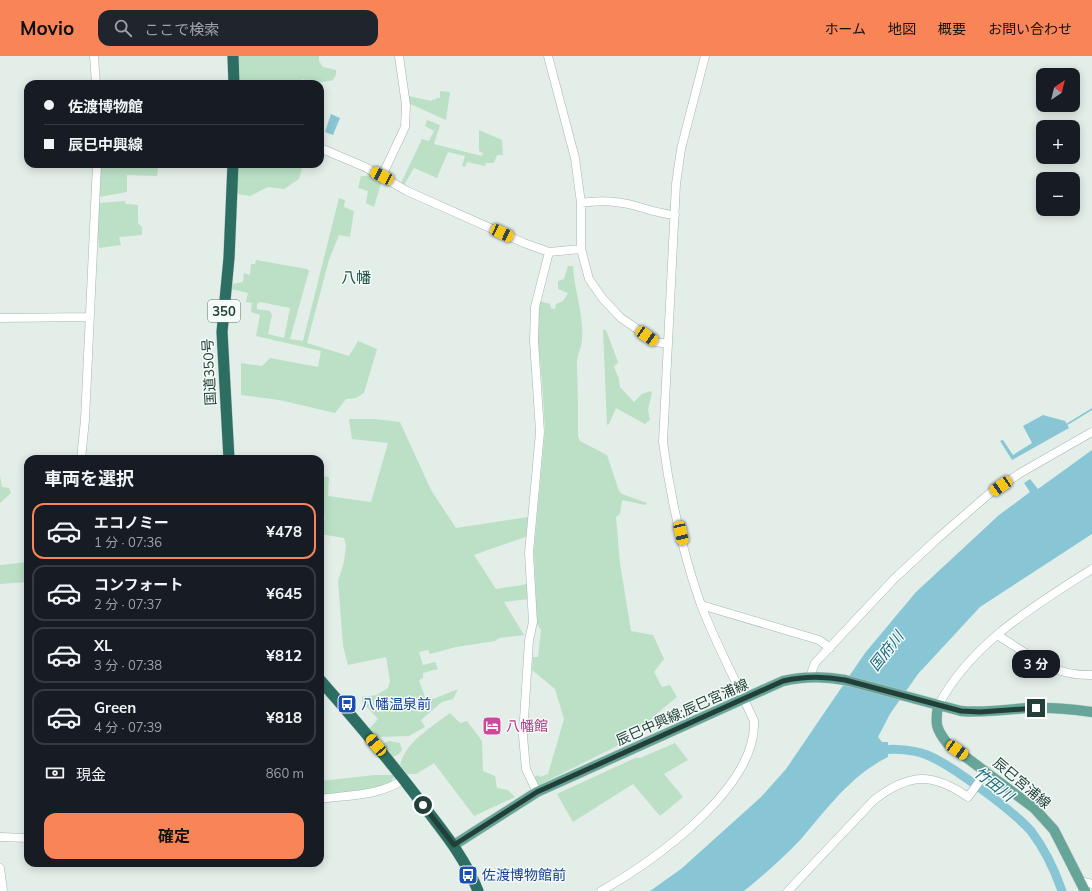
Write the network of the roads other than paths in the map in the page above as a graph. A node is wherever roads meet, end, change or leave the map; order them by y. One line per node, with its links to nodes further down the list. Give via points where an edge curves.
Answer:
1 (94, 56): 6 (street)
2 (233, 56): 7 (highway)
3 (399, 56): 11 (street, via 406,105 405,127)
4 (548, 56): 12 (street, via 575,158)
5 (705, 56): 13 (street, via 681,149)
6 (96, 80)
7 (234, 80)
8 (324, 150): 11 (street)
9 (97, 168): 16 (street)
10 (233, 168): 21 (highway, 国道350号 / 350, via 229,258 222,332)
11 (382, 176): 15 (street, via 407,191)
12 (581, 203): 13 (street, via 596,200 620,203); 14 (street)
13 (675, 215): 18 (street)
14 (581, 249): 15 (street); 18 (street, via 594,288 614,311 656,342)
15 (549, 252): 34 (street, via 535,307 534,341 540,432 530,553 533,622 529,640 523,736 526,769)
16 (90, 317): 17 (street); 20 (street)
17 (0, 318)
18 (668, 344): 23 (street, via 663,423 666,469 684,547)
19 (1092, 432): 25 (street, via 990,493 894,579)
20 (81, 455)
21 (229, 455)
22 (1092, 569): 24 (street)
23 (701, 605): 25 (street, via 819,640); 29 (street)
24 (997, 635): 26 (street, via 1050,669 1066,674); 30 (street, via 984,646)
25 (830, 648): 27 (street, via 815,663)
26 (1092, 675)
27 (813, 676): 29 (main road, 辰巳中興線;辰巳宮浦線, via 783,681); 30 (main road, 辰巳中興線;辰巳宮浦線, via 845,680)
28 (324, 685): 33 (highway)
29 (744, 699): 34 (main road, 辰巳中興線;辰巳宮浦線); 44 (street, via 754,721 754,731 743,764 728,788 683,833 640,868)
30 (934, 705): 31 (main road, 辰巳中興線;辰巳宮浦線, via 980,712 1027,708); 32 (main road, 辰巳宮浦線, via 940,734 947,743)
31 (1092, 712)
32 (986, 773): 41 (main road, 辰巳宮浦線, via 1034,808 1054,830); 45 (street, via 968,796 948,784 930,778 890,788 874,800)
33 (404, 779): 35 (street, via 394,787 381,791); 38 (highway)
34 (537, 792): 38 (main road, 辰巳中興線;辰巳宮浦線)
35 (324, 798)
36 (0, 837): 37 (street)
37 (24, 838)
38 (454, 845): 43 (highway)
39 (0, 868): 42 (street)
40 (1092, 884): 41 (street)
41 (1083, 886)
42 (3, 891)
43 (478, 891)
44 (601, 891)
45 (788, 891)

